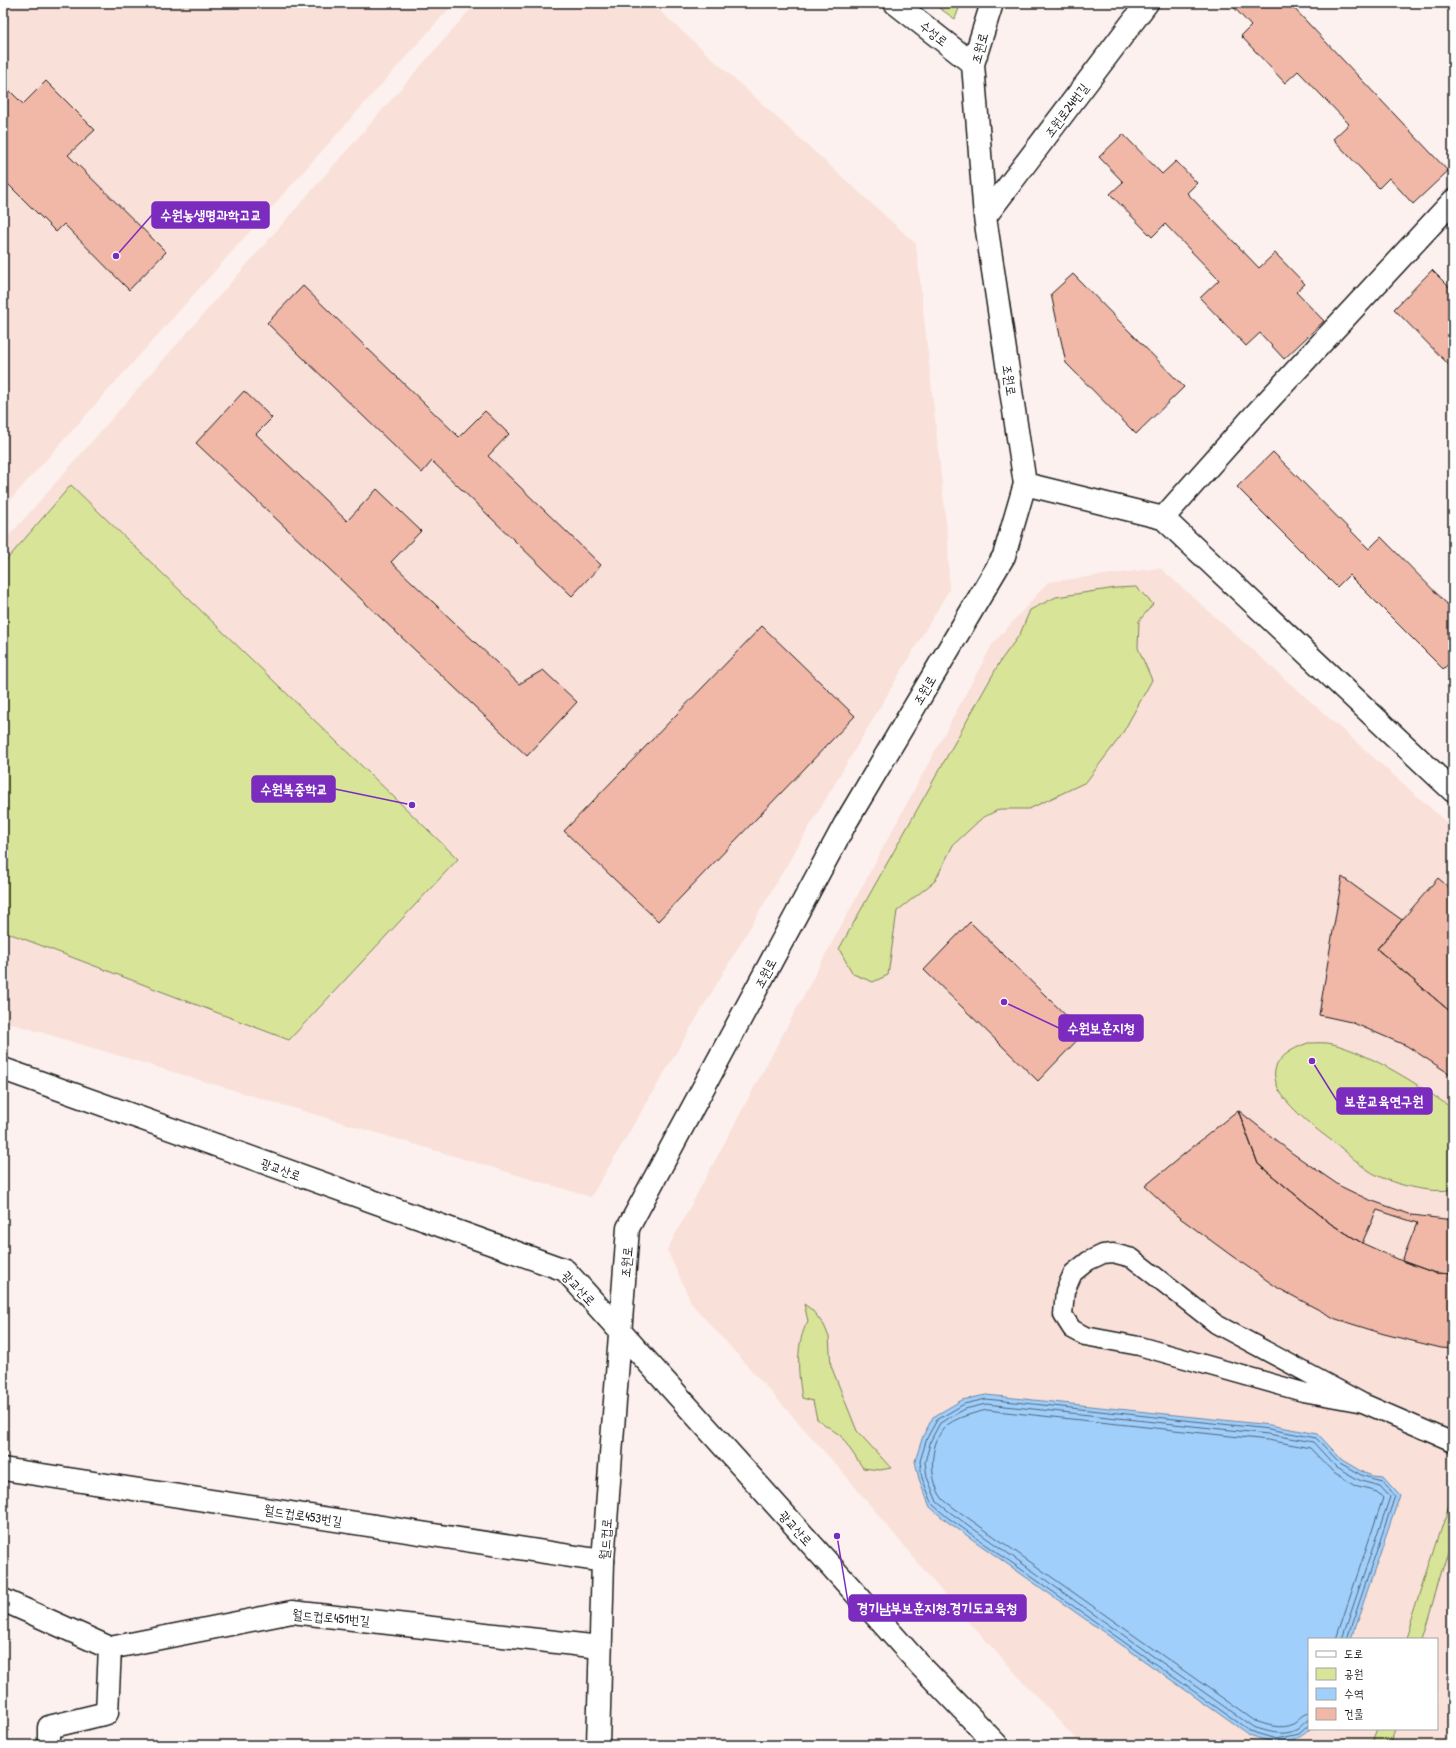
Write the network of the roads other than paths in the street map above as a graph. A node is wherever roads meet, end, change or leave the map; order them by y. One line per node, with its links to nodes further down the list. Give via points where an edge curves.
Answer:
1 (895, 3): 4 (street, 수성로)
2 (992, 3): 4 (street, 조원로)
3 (1147, 3): 6 (street, 조원로24번길)
4 (973, 64): 6 (street, 조원로)
5 (1453, 201): 8 (street)
6 (985, 217): 7 (street, 조원로)
7 (1025, 484): 8 (street); 11 (street, 조원로, via 1004,556 845,824 628,1228)
8 (1163, 518): 9 (street)
9 (1453, 791)
10 (3, 1069): 11 (street, 광교산로, via 564,1270)
11 (620, 1333): 15 (street, 월드컵로); 21 (street, 광교산로, via 914,1658)
12 (1363, 1403): 12 (lane, via 1216,1324 1132,1258 1108,1253 1088,1261 1072,1273 1065,1291 1063,1315 1072,1329 1085,1336 1139,1346 1303,1392); 13 (lane)
13 (1453, 1442)
14 (3, 1469): 15 (street, 월드컵로453번길)
15 (603, 1561): 17 (street, 월드컵로)
16 (3, 1600): 18 (street)
17 (600, 1647): 18 (street, 월드컵로451번길, via 292,1612); 20 (street, 월드컵로)
18 (110, 1648): 19 (street, via 107,1714 49,1727)
19 (49, 1745)
20 (598, 1745)
21 (997, 1745)

